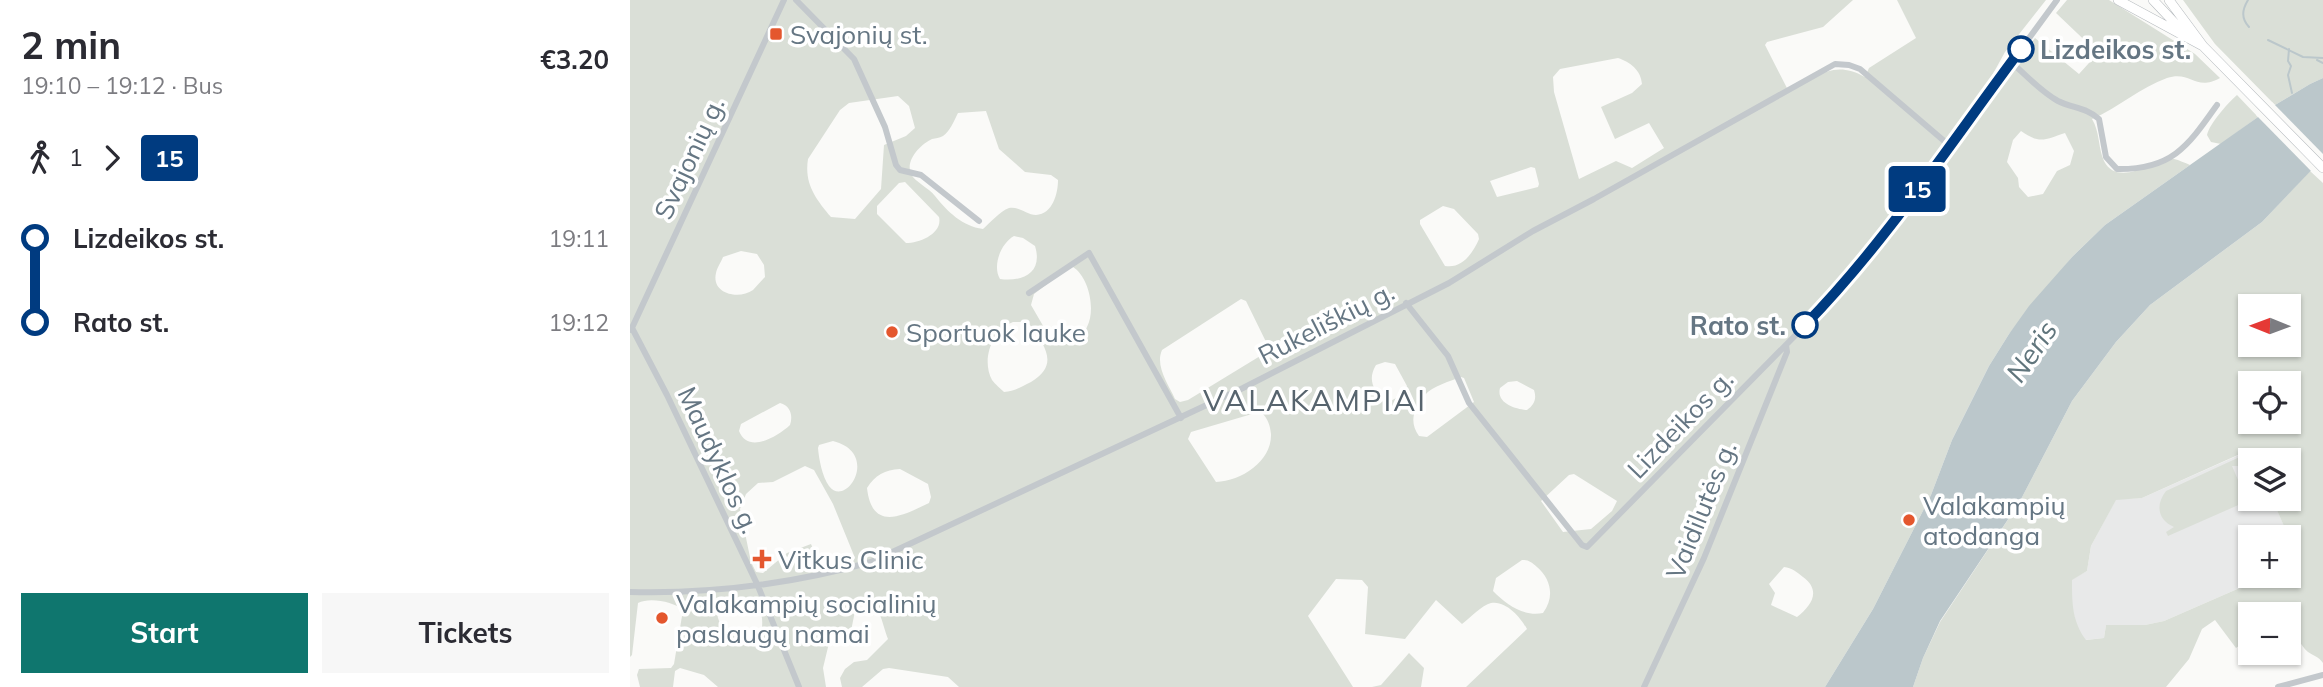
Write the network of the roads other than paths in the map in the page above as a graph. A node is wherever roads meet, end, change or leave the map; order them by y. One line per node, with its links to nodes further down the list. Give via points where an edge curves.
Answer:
1 (784, 0): 15 (street, Svajonių g.)
2 (796, 0): 12 (street, via 854,59 900,170 921,175)
3 (2057, 0): 8 (street, Lizdeikos g.)
4 (2118, 0): 7 (main road)
5 (2153, 0): 7 (main road)
6 (2169, 0): 7 (main road)
7 (2203, 47): 11 (main road)
8 (2011, 62): 9 (street, via 2052,96 2099,119 2106,156 2117,169 2133,170 2175,156); 10 (street, Lizdeikos g.)
9 (2217, 105)
10 (1950, 146): 14 (street, Rukeliškių g., via 1860,69 1835,64); 16 (street, Lizdeikos g., via 1835,295)
11 (2323, 168)
12 (979, 221)
13 (1029, 293): 17 (street, via 1089,253)
14 (1406, 303): 16 (street, Lizdeikos g., via 1448,356 1469,403 1581,545 1590,545); 17 (street, Rukeliškių g.)
15 (631, 330): 18 (street, Maudyklos g., via 663,386)
16 (1786, 345): 22 (street, Vaidilutės g., via 1704,558)
17 (1181, 418): 18 (street, Rukeliškių g., via 871,562)
18 (758, 586): 19 (street, Rukeliškių g., via 691,593); 21 (street, Maudyklos g.)
19 (630, 592)
20 (2323, 675): 23 (street)
21 (799, 687)
22 (1644, 687)
23 (2278, 687)

